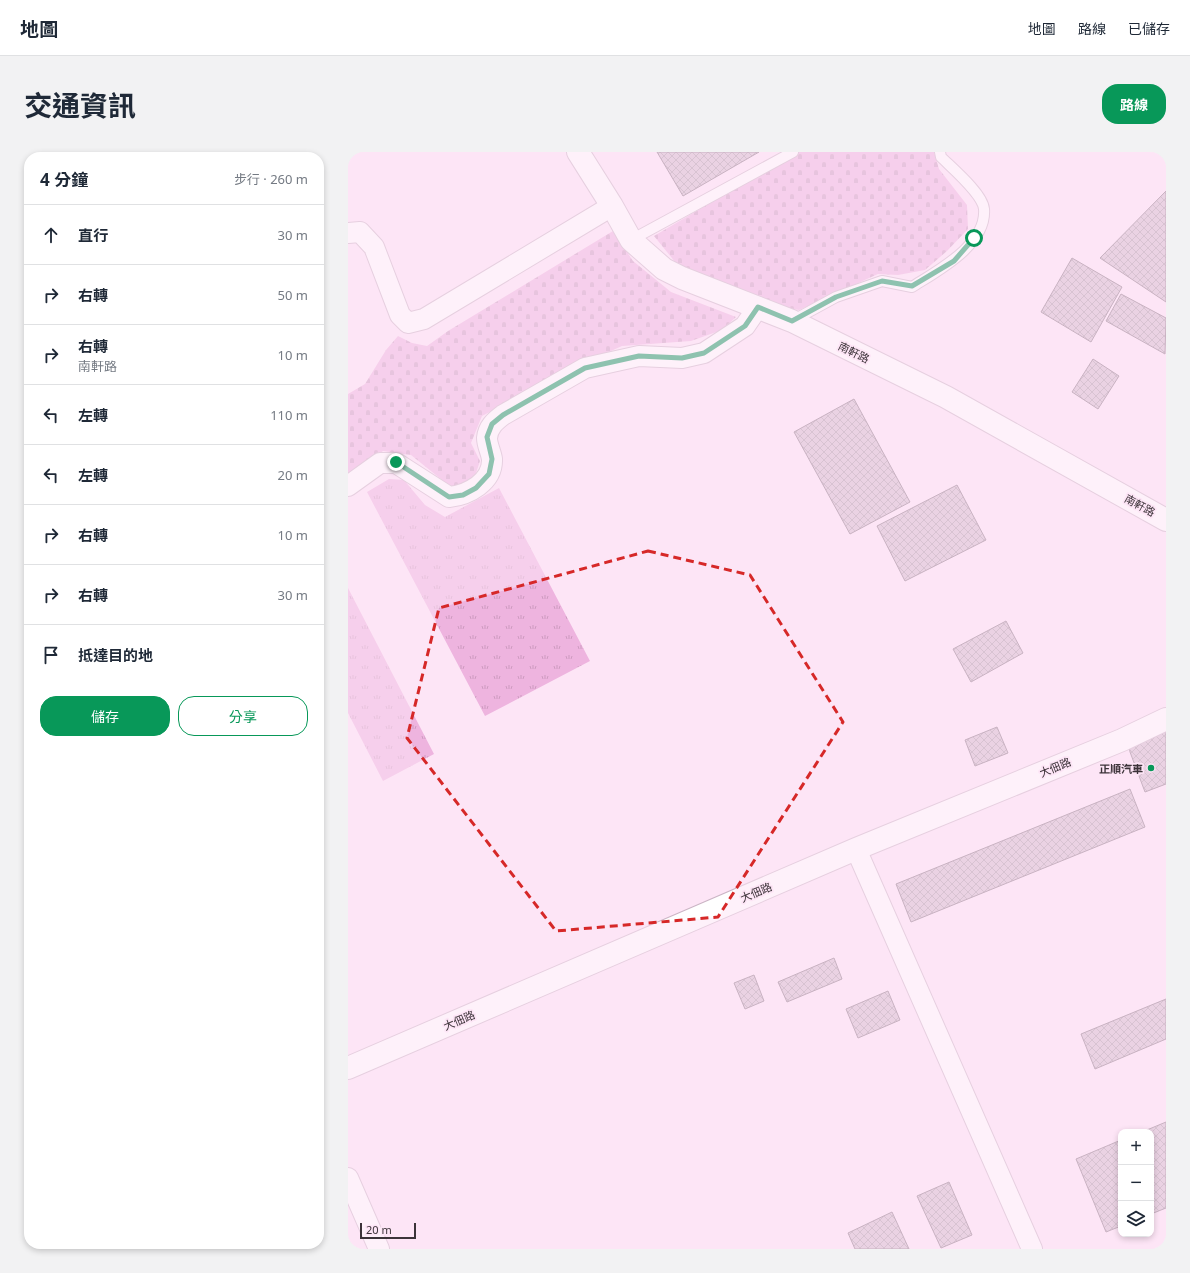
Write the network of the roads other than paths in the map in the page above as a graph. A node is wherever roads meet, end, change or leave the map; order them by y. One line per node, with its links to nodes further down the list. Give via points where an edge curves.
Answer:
1 (578, 152): 4 (street, 南軒路)
2 (793, 152): 6 (lane)
3 (940, 152): 8 (lane, via 941,158 977,194 984,208 982,222 974,238 954,261 912,286 882,281 836,297)
4 (612, 206): 5 (street, via 424,319 408,322 400,315 374,247 360,232); 6 (street, 南軒路)
5 (348, 232)
6 (631, 240): 7 (street, 南軒路, via 664,269)
7 (758, 307): 8 (street, 南軒路); 9 (street, via 745,326 704,353 682,358 639,356 585,368 503,415 492,424 487,437 492,459 489,474 476,488 463,495 449,497 396,462 380,463)
8 (792, 321): 10 (street, 南軒路, via 946,397)
9 (348, 486)
10 (1166, 520)
11 (1166, 719): 12 (street, 大佃路, via 1122,740)
12 (856, 849): 13 (street, 大佃路); 16 (street)
13 (348, 1068)
14 (348, 1178): 15 (street)
15 (379, 1249)
16 (1032, 1249)

